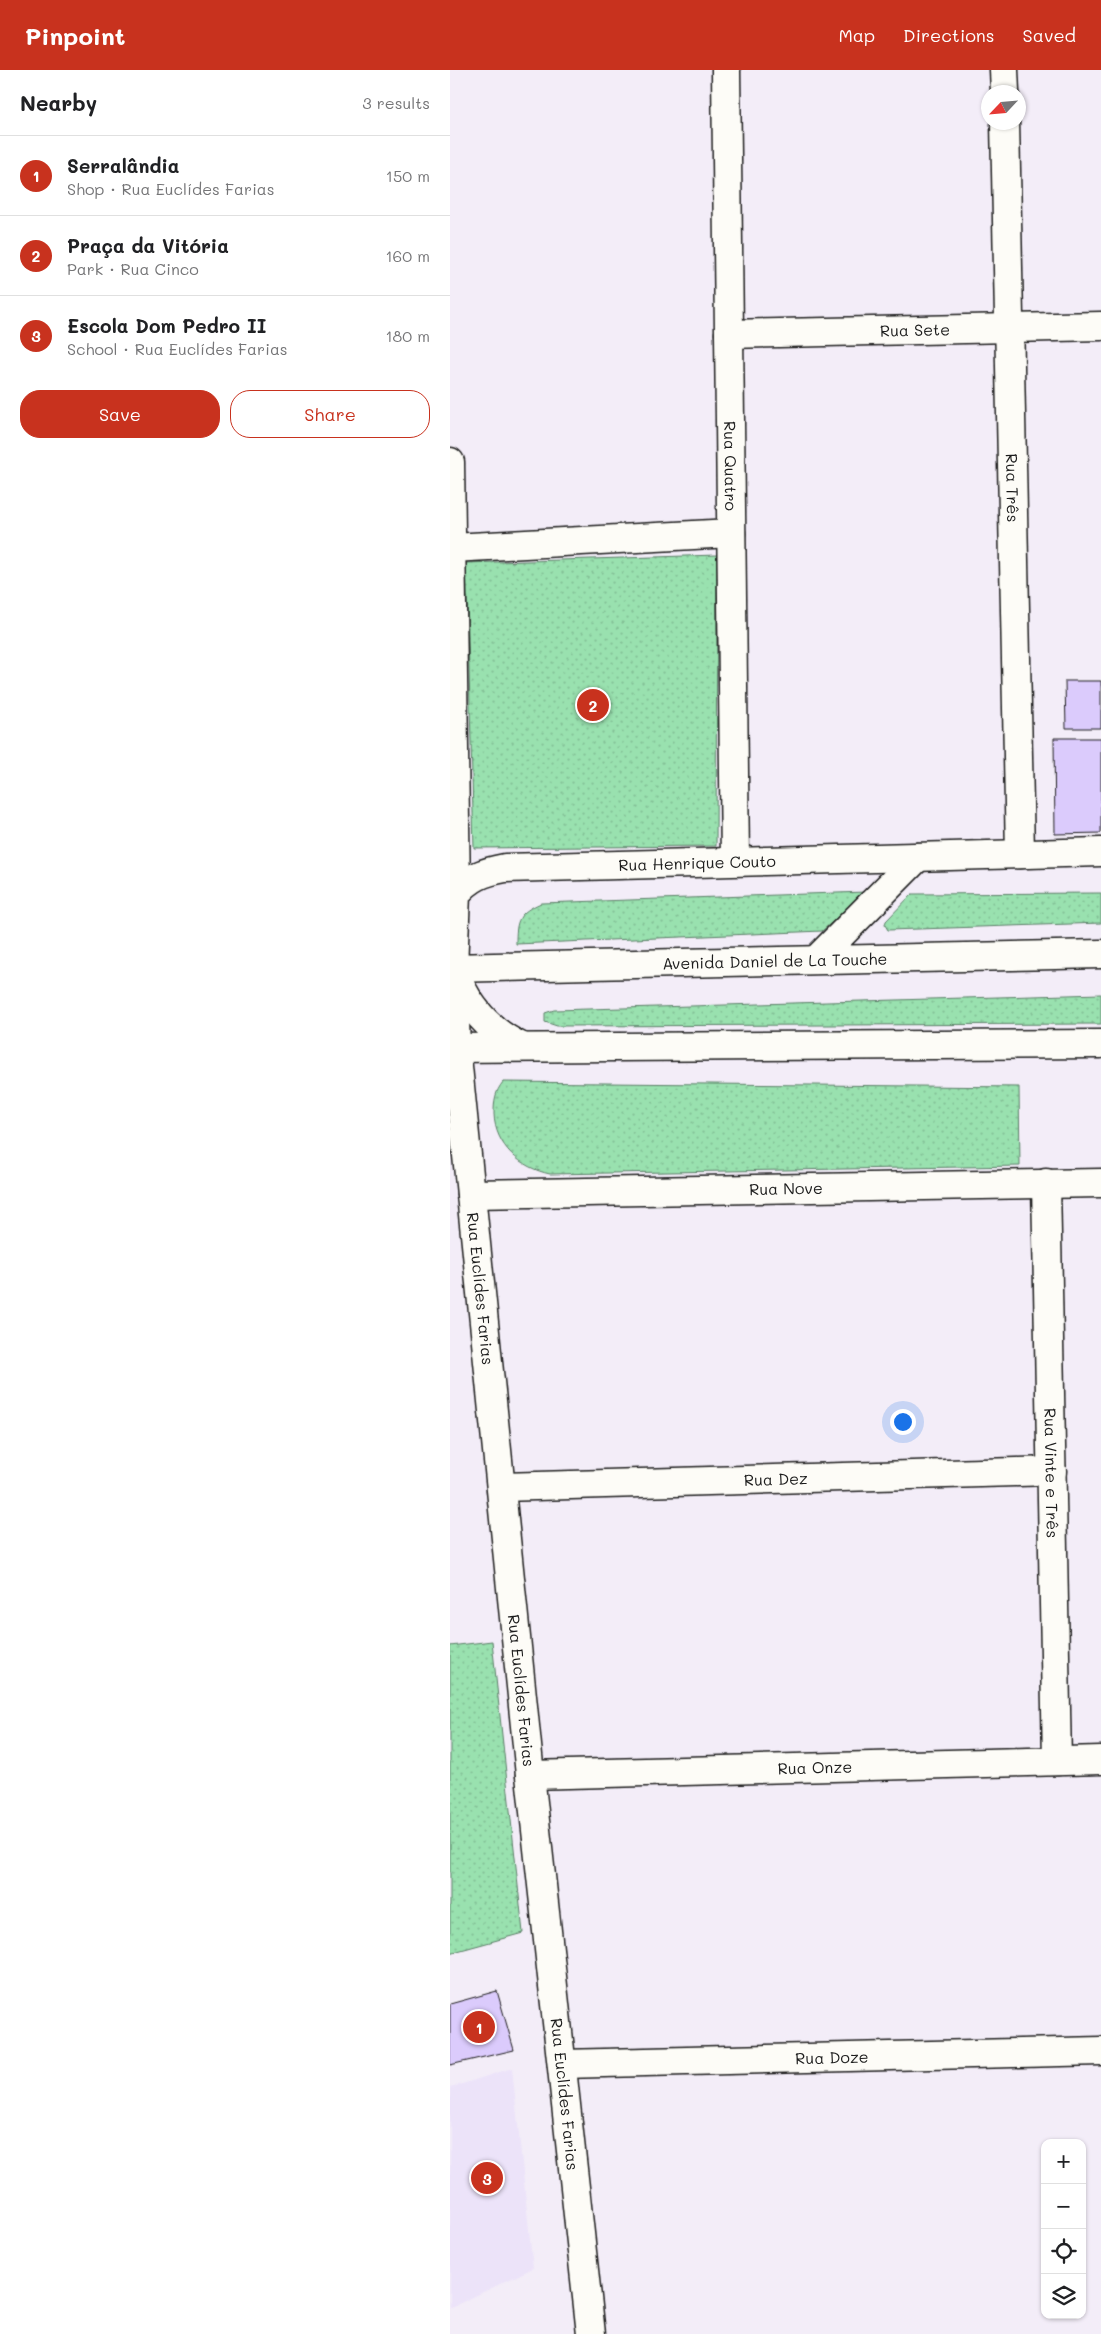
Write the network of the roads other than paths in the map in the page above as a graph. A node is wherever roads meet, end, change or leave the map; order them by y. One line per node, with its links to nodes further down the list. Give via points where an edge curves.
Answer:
1 (726, 70): 7 (street, Rua Quatro)
2 (1004, 70): 3 (street)
3 (1005, 85)
4 (1005, 130): 6 (street, Rua Três)
5 (1101, 326): 6 (street, Rua Sete)
6 (1010, 328): 7 (street, Rua Sete); 12 (street, Rua Três)
7 (729, 334): 9 (street, Rua Quatro)
8 (450, 462): 10 (street)
9 (731, 533): 10 (street); 14 (street, Rua Quatro)
10 (452, 548): 15 (street)
11 (1101, 852): 12 (street, Rua Henrique Couto)
12 (1020, 854): 13 (street, Rua Henrique Couto)
13 (918, 856): 14 (street, Rua Henrique Couto); 17 (street)
14 (735, 862): 15 (street, Rua Henrique Couto, via 505,868 483,872 467,881)
15 (456, 894): 18 (street)
16 (1101, 954): 17 (street, Avenida Daniel de La Touche)
17 (817, 959): 18 (street, Avenida Daniel de La Touche)
18 (452, 968): 20 (street, via 474,1010 502,1036); 21 (street)
19 (1101, 1044): 20 (street)
20 (522, 1047): 21 (street)
21 (453, 1048): 24 (street, Rua Euclídes Farias)
22 (1046, 1183): 23 (street, Rua Nove); 24 (street, Rua Nove); 25 (street, Rua Vinte e Três)
23 (1101, 1183)
24 (471, 1194): 26 (street, Rua Euclídes Farias)
25 (1052, 1471): 26 (street, Rua Dez); 28 (street, Rua Vinte e Três)
26 (501, 1487): 29 (street, Rua Euclídes Farias)
27 (1101, 1760): 28 (street, Rua Onze)
28 (1058, 1761): 29 (street, Rua Onze)
29 (530, 1775): 31 (street, Rua Euclídes Farias)
30 (1101, 2051): 31 (street, Rua Doze)
31 (562, 2064): 32 (street, Rua Euclídes Farias)
32 (591, 2334)

